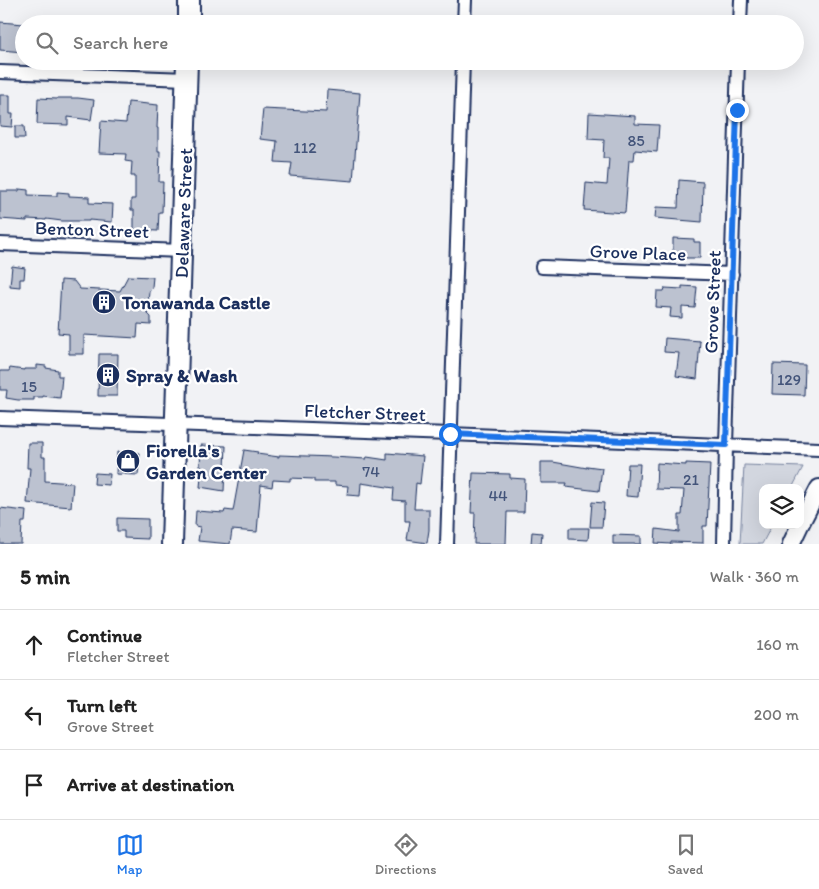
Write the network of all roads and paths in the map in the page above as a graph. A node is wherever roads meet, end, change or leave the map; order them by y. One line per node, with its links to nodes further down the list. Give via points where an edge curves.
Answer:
1 (189, 0): 4 (main road)
2 (465, 0): 5 (street)
3 (741, 0): 6 (street)
4 (188, 15)
5 (464, 15)
6 (740, 15)
7 (187, 70): 10 (street); 12 (main road, Delaware Street)
8 (462, 70): 17 (street)
9 (738, 70): 14 (street, Grove Street)
10 (0, 72)
11 (0, 244): 12 (street, Benton Street)
12 (182, 252): 16 (main road, Delaware Street)
13 (542, 268): 14 (street, Grove Place)
14 (732, 274): 18 (street, Grove Street)
15 (0, 418): 16 (street, Fletcher Street)
16 (176, 424): 17 (street, Fletcher Street); 23 (main road, Delaware Street)
17 (450, 434): 18 (street, Fletcher Street); 24 (street)
18 (726, 445): 19 (street, Fletcher Street); 25 (street, Grove Street)
19 (819, 449)
20 (819, 488): 21 (street)
21 (804, 517)
22 (798, 529): 26 (street)
23 (172, 544)
24 (447, 544)
25 (724, 544)
26 (791, 544)

